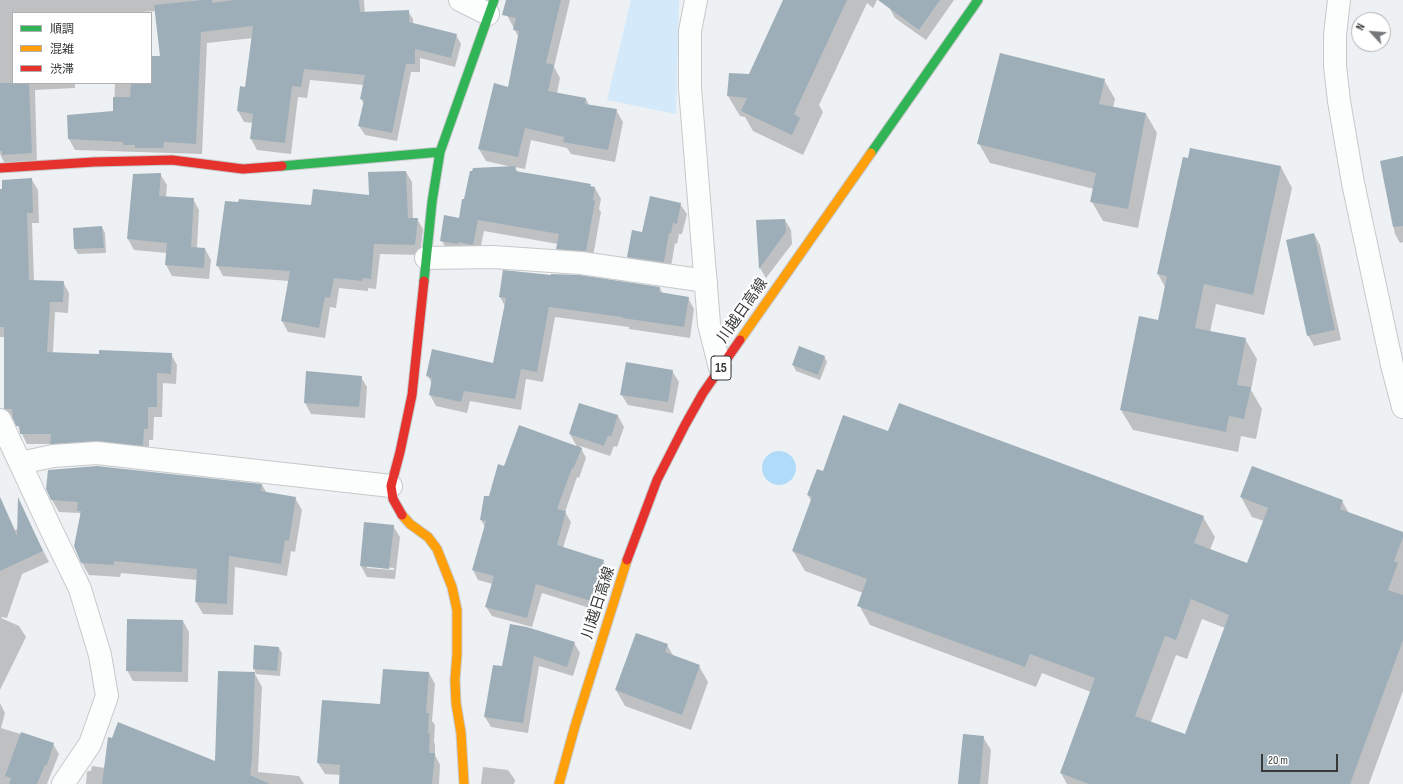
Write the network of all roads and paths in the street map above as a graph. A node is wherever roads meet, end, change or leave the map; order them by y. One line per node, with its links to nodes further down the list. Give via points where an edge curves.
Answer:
1 (460, 0): 5 (street)
2 (696, 0): 9 (street, via 690,31 690,88)
3 (978, 0): 10 (street, 川越日高線 / 15)
4 (1339, 0): 11 (street, via 1335,66 1339,101 1353,183)
5 (491, 7): 6 (street)
6 (440, 152): 7 (street, via 243,169 172,160); 8 (street)
7 (0, 168)
8 (426, 258): 9 (street, via 493,257 581,263); 14 (street, via 412,395)
9 (706, 281): 10 (street, via 709,324)
10 (720, 368): 17 (street, 川越日高線 / 15, via 685,424 657,480 613,601)
11 (1403, 407)
12 (0, 420): 13 (street)
13 (20, 463): 14 (street, via 53,456 97,453); 15 (street, via 80,589 100,655 107,696 90,744)
14 (391, 486): 16 (street, via 399,511 410,524 428,537 437,549 452,586 457,610 455,680)
15 (64, 784)
16 (464, 784)
17 (559, 784)

